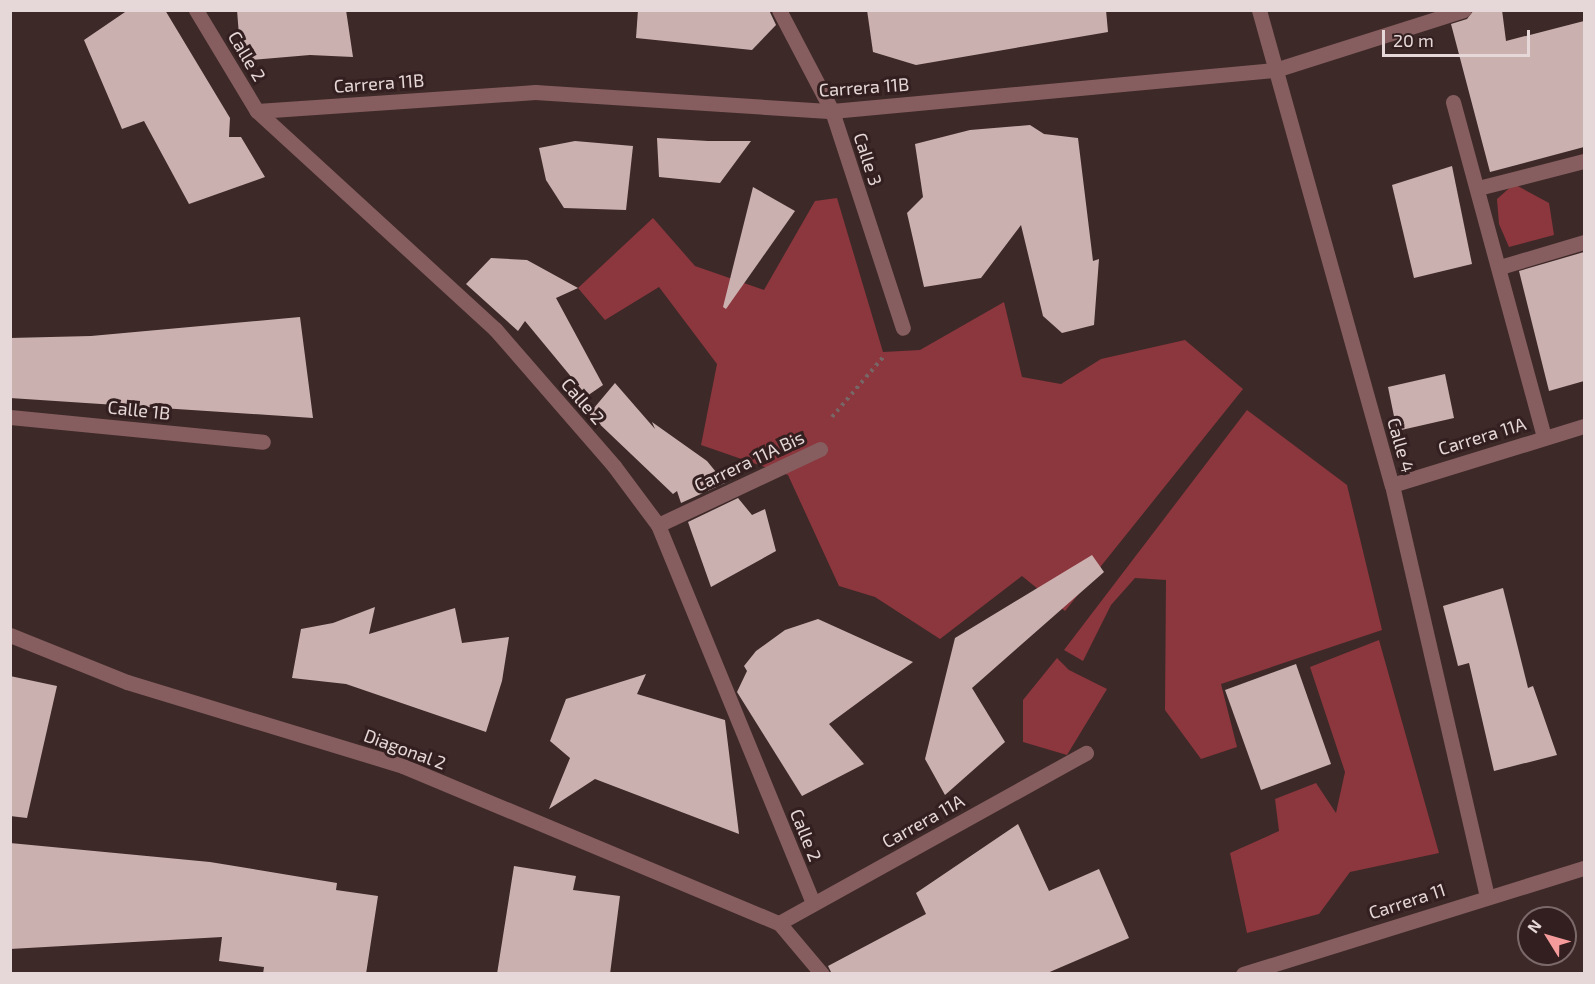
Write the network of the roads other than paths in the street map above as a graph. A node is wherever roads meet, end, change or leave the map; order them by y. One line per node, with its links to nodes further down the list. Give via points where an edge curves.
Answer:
1 (196, 10): 7 (street, Calle 2)
2 (779, 10): 8 (street, Calle 3)
3 (1259, 10): 5 (street, Calle 4)
4 (1464, 10): 5 (street, Carrera 11B)
5 (1275, 70): 8 (street, Carrera 11B); 19 (street, Calle 4)
6 (1453, 102): 10 (street)
7 (257, 111): 8 (street, Carrera 11B, via 536,92); 20 (street, Calle 2, via 495,328 614,466)
8 (832, 111): 13 (street, Calle 3)
9 (1584, 160): 10 (street)
10 (1478, 188): 12 (street)
11 (1584, 242): 12 (street)
12 (1500, 267): 16 (street)
13 (903, 328)
14 (10, 417): 17 (street, Calle 1B)
15 (1584, 426): 16 (street, Carrera 11A)
16 (1544, 438): 19 (street, Carrera 11A)
17 (263, 442)
18 (820, 448): 20 (street, Carrera 11A Bis)
19 (1392, 484): 24 (street, Calle 4)
20 (658, 525): 25 (street, Calle 2)
21 (10, 635): 26 (street, Diagonal 2, via 127,682 403,766)
22 (1086, 753): 25 (street, Carrera 11A)
23 (1584, 868): 24 (street, Carrera 11)
24 (1487, 896): 28 (street, Carrera 11)
25 (813, 903): 26 (street, Carrera 11A)
26 (778, 923): 27 (street)
27 (822, 974)
28 (1243, 974)

